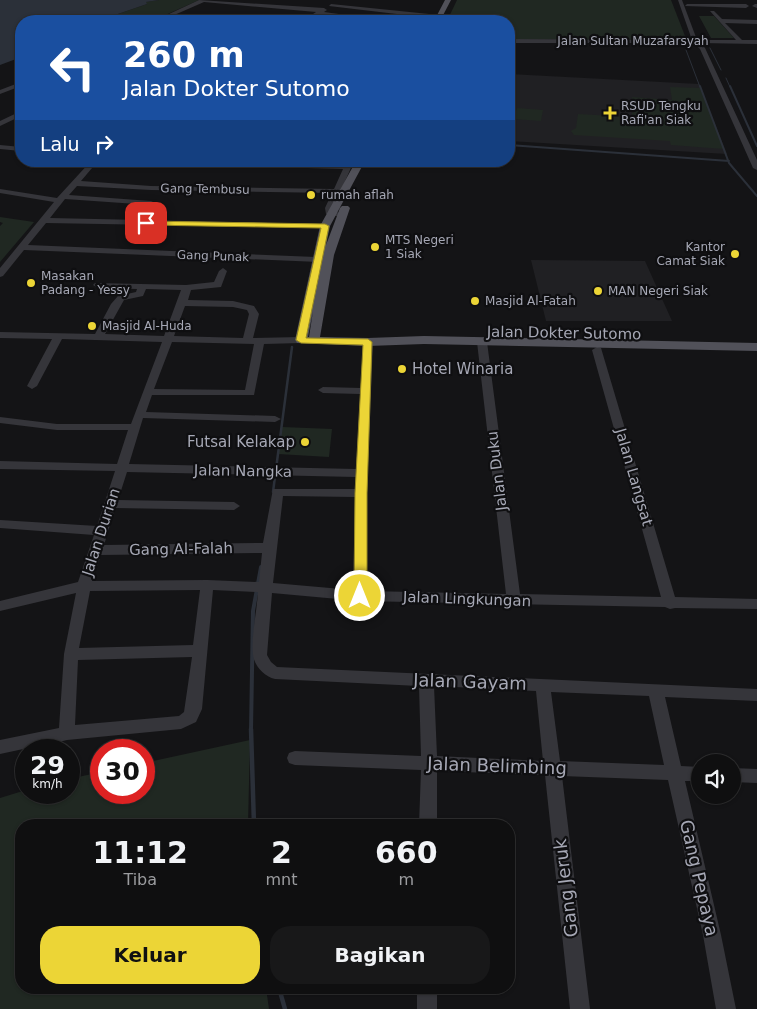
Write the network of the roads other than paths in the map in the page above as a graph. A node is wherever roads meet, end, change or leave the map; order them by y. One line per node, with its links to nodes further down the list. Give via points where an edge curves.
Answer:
1 (202, 0): 14 (street); 17 (street)
2 (339, 0): 9 (street)
3 (448, 0): 13 (main road)
4 (454, 0): 22 (main road)
5 (680, 0): 27 (street)
6 (740, 0): 10 (street)
7 (748, 0): 12 (street)
8 (686, 3): 10 (street); 16 (street)
9 (331, 5): 14 (street); 20 (street)
10 (746, 6): 12 (street)
11 (434, 8): 13 (street)
12 (755, 8)
13 (444, 9): 21 (main road)
14 (320, 12): 18 (street); 19 (street)
15 (712, 12): 23 (street)
16 (691, 14)
17 (171, 15)
18 (315, 15)
19 (343, 15)
20 (404, 15)
21 (442, 15)
22 (444, 15)
23 (722, 21): 24 (street); 28 (street)
24 (757, 22)
25 (700, 32): 30 (street)
26 (515, 41): 27 (street, Jalan Sultan Muzafarsyah)
27 (696, 41): 30 (street, via 697,45)
28 (741, 42): 29 (street, Jalan Sultan Muzafarsyah); 30 (street, Jalan Sultan Muzafarsyah)
29 (757, 42)
30 (703, 44): 42 (street)
31 (15, 86): 32 (street)
32 (0, 92)
33 (0, 114): 34 (street)
34 (13, 117): 35 (street)
35 (0, 124)
36 (0, 147): 37 (street)
37 (15, 149)
38 (89, 167): 43 (street)
39 (347, 167): 45 (street)
40 (358, 167): 48 (main road)
41 (366, 167): 48 (main road)
42 (757, 168)
43 (74, 183): 45 (street, Gang Tembusu, via 151,188); 46 (street)
44 (0, 191): 46 (street)
45 (336, 191): 48 (street, via 329,213)
46 (61, 199): 47 (street); 49 (street)
47 (151, 203)
48 (336, 215): 50 (main road); 57 (main road, via 338,224)
49 (42, 220): 50 (street); 51 (street)
50 (325, 226): 52 (main road)
51 (20, 248): 52 (street, Gang Punak); 54 (street)
52 (316, 260): 57 (main road)
53 (223, 271): 58 (street, via 218,285)
54 (0, 274)
55 (98, 285): 56 (street)
56 (142, 286): 58 (street); 62 (street, via 140,294 121,298)
57 (318, 286): 64 (main road); 65 (main road)
58 (186, 288): 59 (street, Jalan Durian)
59 (182, 303): 63 (street, Jalan Durian); 66 (street, via 233,304 251,308 254,314)
60 (0, 334): 61 (street, Jalan Dokter Sutomo)
61 (59, 336): 62 (street, Jalan Dokter Sutomo); 73 (street)
62 (99, 337): 63 (street, Jalan Dokter Sutomo)
63 (167, 338): 66 (street, Jalan Dokter Sutomo); 76 (street, Jalan Durian)
64 (301, 340): 65 (main road, Jalan Dokter Sutomo); 67 (street, Jalan Dokter Sutomo)
65 (314, 340): 68 (main road, Jalan Dokter Sutomo)
66 (247, 341): 67 (street, Jalan Dokter Sutomo)
67 (260, 341): 76 (street, via 250,393)
68 (370, 342): 69 (main road, Jalan Dokter Sutomo, via 388,346); 75 (street)
69 (482, 344): 70 (main road, Jalan Dokter Sutomo); 71 (main road, Jalan Dokter Sutomo); 94 (street, Jalan Duku)
70 (757, 347)
71 (598, 350): 72 (main road, Jalan Dokter Sutomo); 95 (street, Jalan Langsat)
72 (757, 354)
73 (32, 386)
74 (323, 390): 75 (street)
75 (366, 391): 82 (street)
76 (148, 392): 79 (street, Jalan Durian)
77 (275, 419): 79 (street)
78 (0, 420): 79 (street, via 57,427)
79 (137, 421): 81 (street, Jalan Durian)
80 (0, 465): 81 (street, Jalan Nangka)
81 (122, 468): 82 (street, Jalan Nangka); 84 (street, Jalan Durian)
82 (363, 473): 83 (street)
83 (361, 493): 88 (street, via 276,492); 93 (street)
84 (110, 504): 85 (street); 87 (street, Jalan Durian)
85 (234, 506)
86 (0, 524): 87 (street)
87 (101, 531): 89 (street, Jalan Durian)
88 (269, 548): 89 (street, Gang Al-Falah); 92 (street)
89 (94, 550): 91 (street, Jalan Durian)
90 (207, 585): 91 (street, Jalan Lingkungan); 92 (street, Jalan Lingkungan); 98 (street)
91 (84, 586): 97 (street, Jalan Lingkungan); 99 (street, Jalan Durian)
92 (258, 587): 93 (street, Jalan Lingkungan); 100 (street, Jalan Gayam, via 260,655 262,662 275,673)
93 (360, 596): 94 (street, Jalan Lingkungan)
94 (514, 600): 95 (street, Jalan Lingkungan)
95 (670, 604): 96 (street, Jalan Lingkungan)
96 (757, 604)
97 (0, 606)
98 (200, 651): 99 (street); 104 (street, via 193,714 186,720)
99 (71, 654): 104 (street, Jalan Durian)
100 (426, 681): 101 (street, Jalan Gayam); 109 (street)
101 (543, 685): 102 (street, Jalan Gayam); 110 (street, Gang Jeruk)
102 (655, 689): 103 (street, Jalan Gayam); 111 (street, Gang Pepaya)
103 (757, 695)
104 (67, 733): 105 (street)
105 (57, 739)
106 (15, 746): 107 (street)
107 (0, 747)
108 (295, 758): 109 (street, Jalan Belimbing)
109 (429, 763): 110 (street, Jalan Belimbing); 115 (street)
110 (552, 768): 111 (street, Jalan Belimbing); 118 (street, Gang Jeruk)
111 (674, 773): 112 (street, Jalan Belimbing); 119 (street, Gang Pepaya)
112 (691, 774)
113 (741, 775): 114 (street)
114 (757, 776)
115 (428, 819)
116 (428, 994): 117 (street)
117 (427, 1009)
118 (580, 1009)
119 (726, 1009)

